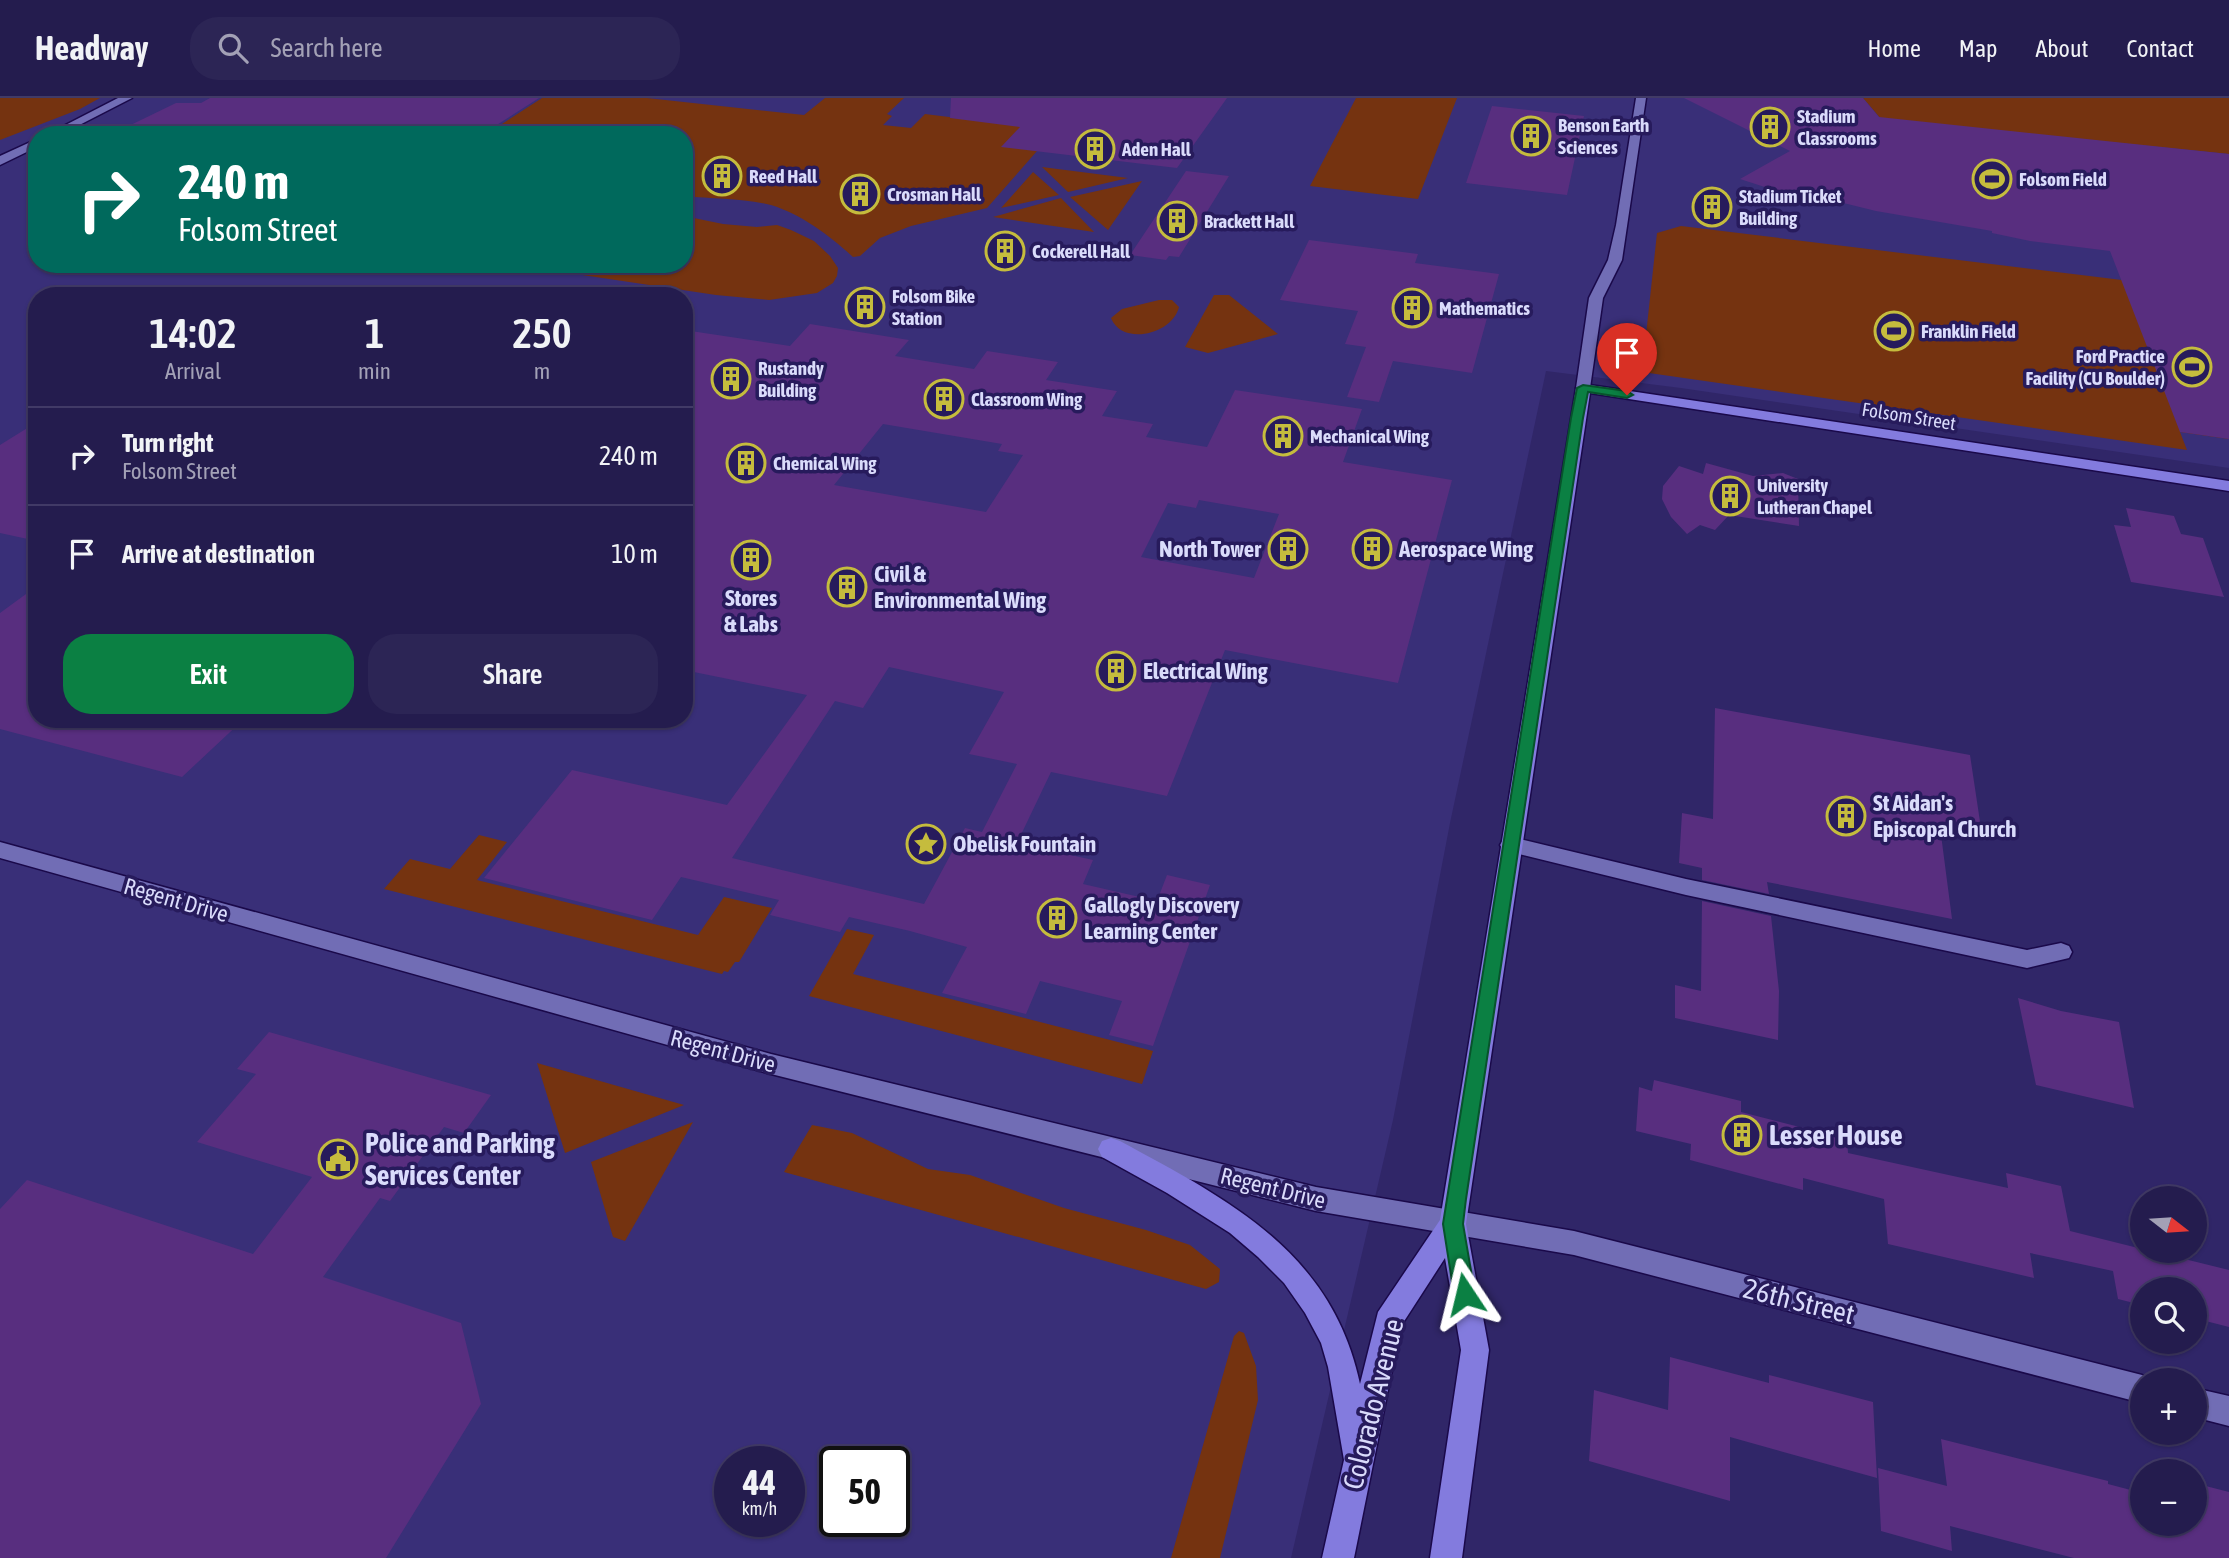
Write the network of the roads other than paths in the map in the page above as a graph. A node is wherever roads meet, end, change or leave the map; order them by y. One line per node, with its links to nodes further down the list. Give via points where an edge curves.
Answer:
1 (127, 98): 3 (street)
2 (1641, 98): 6 (street, Colorado Avenue, via 1622,225 1611,270 1596,298)
3 (69, 126)
4 (28, 146): 5 (street)
5 (0, 161)
6 (1583, 388): 7 (main road, Folsom Street); 8 (main road, Colorado Avenue)
7 (2229, 486)
8 (1511, 845): 10 (street, via 2026,959); 12 (main road, Colorado Avenue)
9 (0, 850): 11 (street, Regent Drive, via 742,1057)
10 (2061, 952)
11 (1111, 1149): 12 (street, Regent Drive, via 1341,1204); 16 (main road, via 1235,1220 1282,1259 1300,1281 1333,1339)
12 (1453, 1224): 13 (street, 26th Street, via 1574,1243); 16 (main road, Colorado Avenue, via 1388,1321); 18 (main road, Colorado Avenue, via 1475,1350)
13 (2130, 1386)
14 (2207, 1405): 15 (street)
15 (2229, 1411)
16 (1358, 1458): 17 (main road, Colorado Avenue)
17 (1338, 1558)
18 (1446, 1558)

